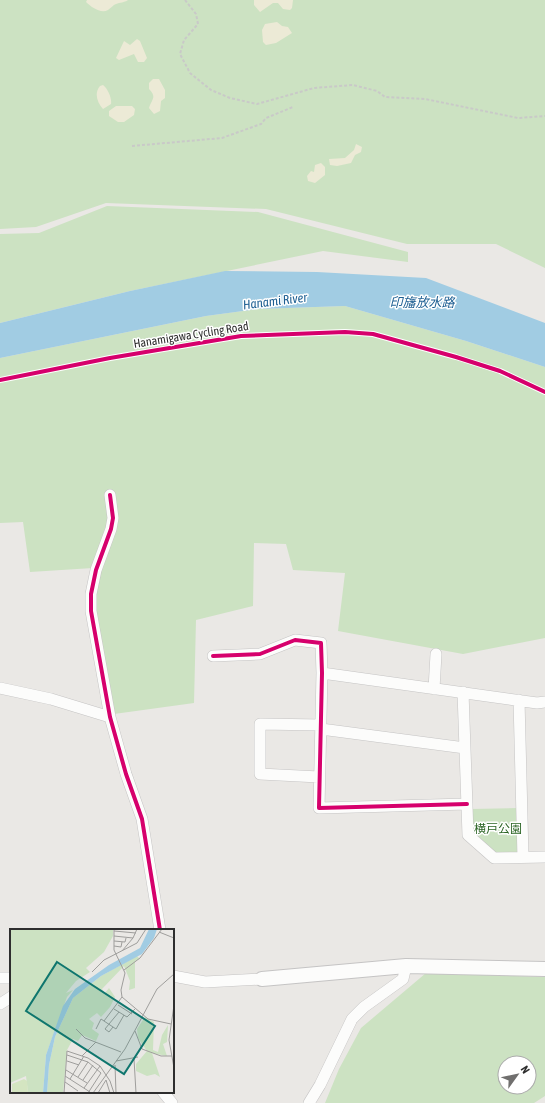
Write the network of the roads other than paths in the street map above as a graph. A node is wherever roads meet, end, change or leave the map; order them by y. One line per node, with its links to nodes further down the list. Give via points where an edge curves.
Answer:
1 (110, 495): 10 (street, via 113,518 111,529 96,570 91,594 91,611)
2 (436, 654): 6 (street)
3 (213, 656): 4 (street, via 260,654 296,640 321,643)
4 (322, 673): 6 (street); 11 (street)
5 (0, 688): 10 (street)
6 (434, 689): 7 (street)
7 (463, 692): 8 (street); 12 (street)
8 (519, 700): 9 (street); 15 (street)
9 (545, 702)
10 (110, 716): 17 (street, via 142,819)
11 (321, 727): 12 (street); 13 (street); 13 (street, via 260,724 260,774)
12 (465, 748): 14 (street)
13 (319, 777): 14 (street, via 319,808)
14 (467, 804): 15 (street, via 468,835 494,858)
15 (523, 857): 16 (street)
16 (545, 857)
17 (160, 929)
18 (406, 966): 19 (street); 21 (street); 26 (street, via 403,979 364,1007 352,1020)
19 (545, 969)
20 (174, 976): 21 (street, via 205,982)
21 (262, 979)
22 (10, 998): 23 (street)
23 (0, 1004)
24 (163, 1093): 25 (street)
25 (172, 1103)
26 (309, 1103)

